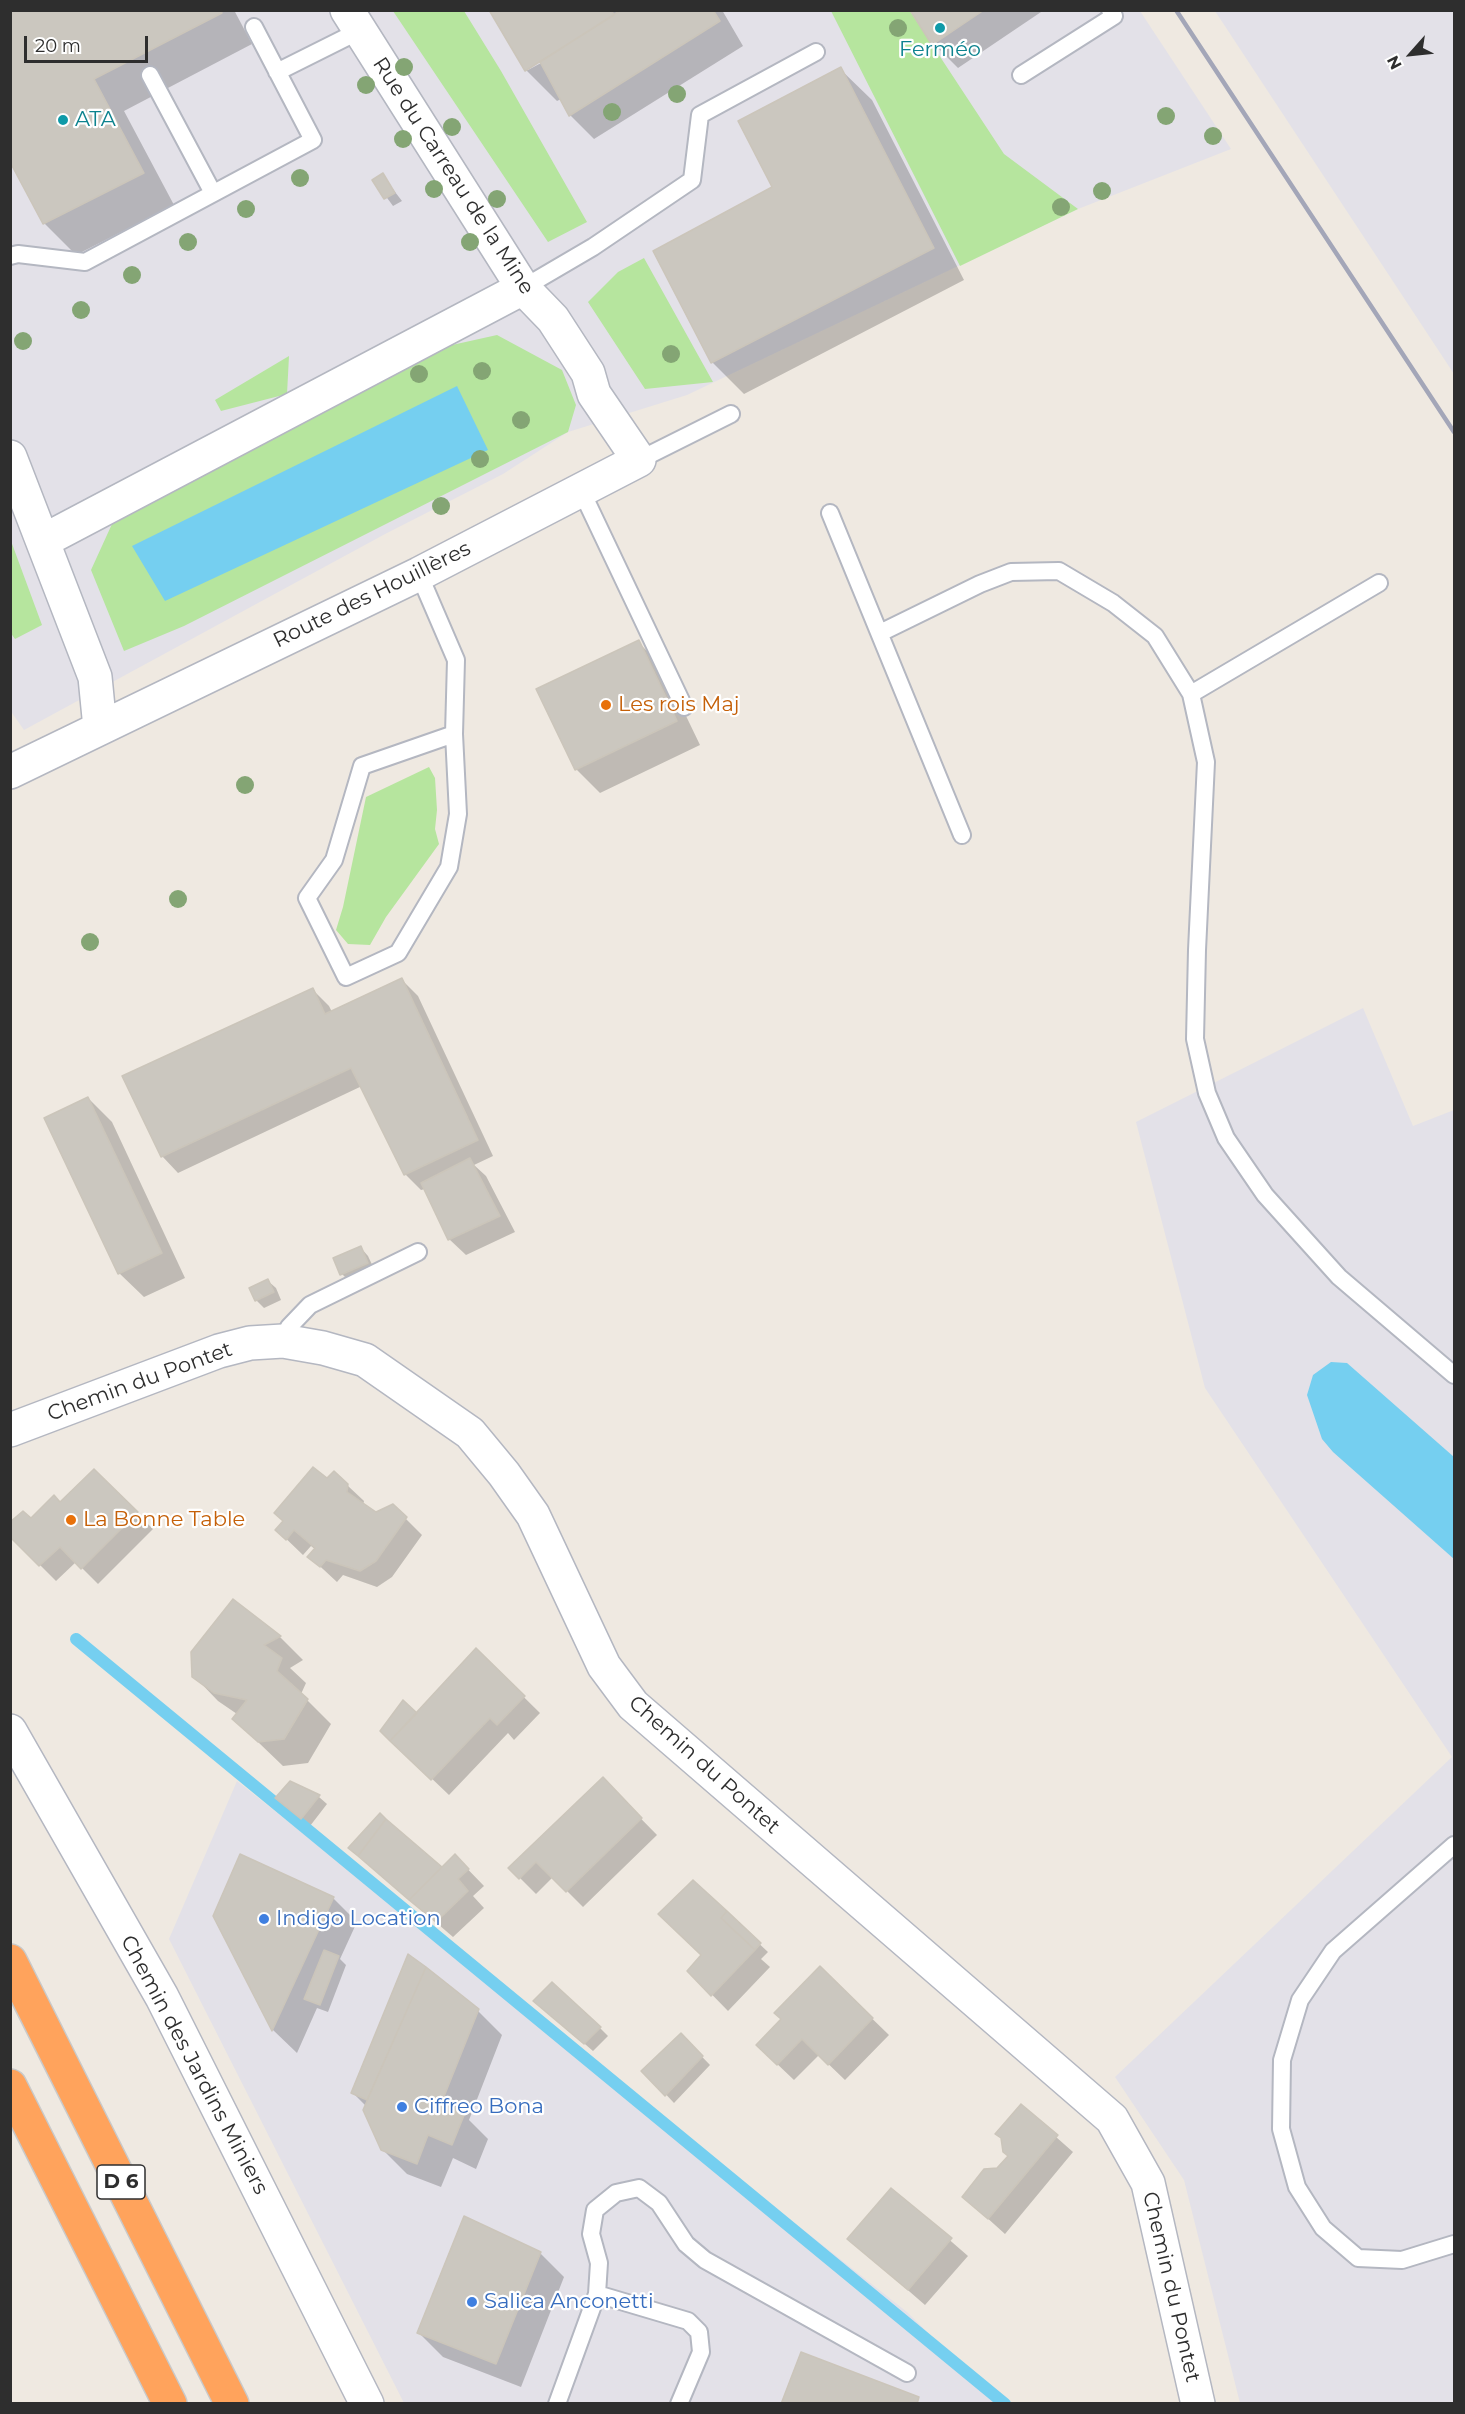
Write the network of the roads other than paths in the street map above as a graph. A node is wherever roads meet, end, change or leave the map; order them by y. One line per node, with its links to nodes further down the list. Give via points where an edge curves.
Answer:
1 (1110, 10): 7 (lane, via 1114,16)
2 (353, 21): 5 (lane); 10 (street, Rue du Carreau de la Mine)
3 (254, 27): 5 (lane)
4 (816, 52): 10 (lane, via 700,115 692,180 594,247)
5 (277, 72): 8 (lane, via 313,140)
6 (150, 75): 8 (lane)
7 (1021, 75)
8 (213, 193): 9 (lane, via 85,262)
9 (10, 256)
10 (523, 288): 13 (street, Rue du Carreau de la Mine, via 553,319 588,373 594,394); 16 (street)
11 (731, 414): 13 (lane, Route des Houillères)
12 (10, 457): 16 (street)
13 (639, 460): 14 (street, Route des Houillères)
14 (581, 490): 17 (street, Route des Houillères); 21 (lane)
15 (830, 513): 19 (lane)
16 (43, 541): 22 (street, via 95,677)
17 (419, 574): 22 (street, Route des Houillères); 23 (lane, via 456,660)
18 (1379, 583): 20 (lane)
19 (880, 633): 20 (lane, via 1011,572 1059,571 1113,603 1155,636); 25 (lane)
20 (1191, 694): 28 (lane, via 1206,762 1195,1039 1207,1093 1226,1138 1265,1195 1339,1277)
21 (684, 707)
22 (100, 728): 24 (street, Route des Houillères)
23 (454, 734): 23 (lane, via 458,814 449,867 398,953 346,977 307,898 334,860 362,766)
24 (10, 772)
25 (962, 835)
26 (418, 1252): 27 (lane, via 310,1305 289,1327)
27 (283, 1341): 29 (street, Chemin du Pontet, via 250,1343 219,1351); 42 (street, Chemin du Pontet, via 365,1360 470,1433 533,1515 603,1666 633,1705 1112,2119 1148,2183)
28 (1455, 1375)
29 (10, 1430)
30 (10, 1731): 39 (street, Chemin des Jardins Miniers, via 162,1997)
31 (1455, 1845): 34 (lane, via 1333,1951 1300,2000 1282,2060 1281,2129 1297,2187 1323,2228 1358,2258 1402,2260)
32 (10, 1961): 38 (highway, D 6)
33 (10, 2086): 37 (highway, D 6)
34 (1455, 2244)
35 (597, 2294): 36 (lane, via 599,2263 591,2234 595,2210 616,2193 639,2188 659,2203 686,2244 705,2259); 40 (lane); 41 (lane, via 688,2321 699,2332 701,2352)
36 (907, 2373)
37 (170, 2403)
38 (232, 2403)
39 (368, 2403)
40 (557, 2403)
41 (679, 2403)
42 (1198, 2403)

